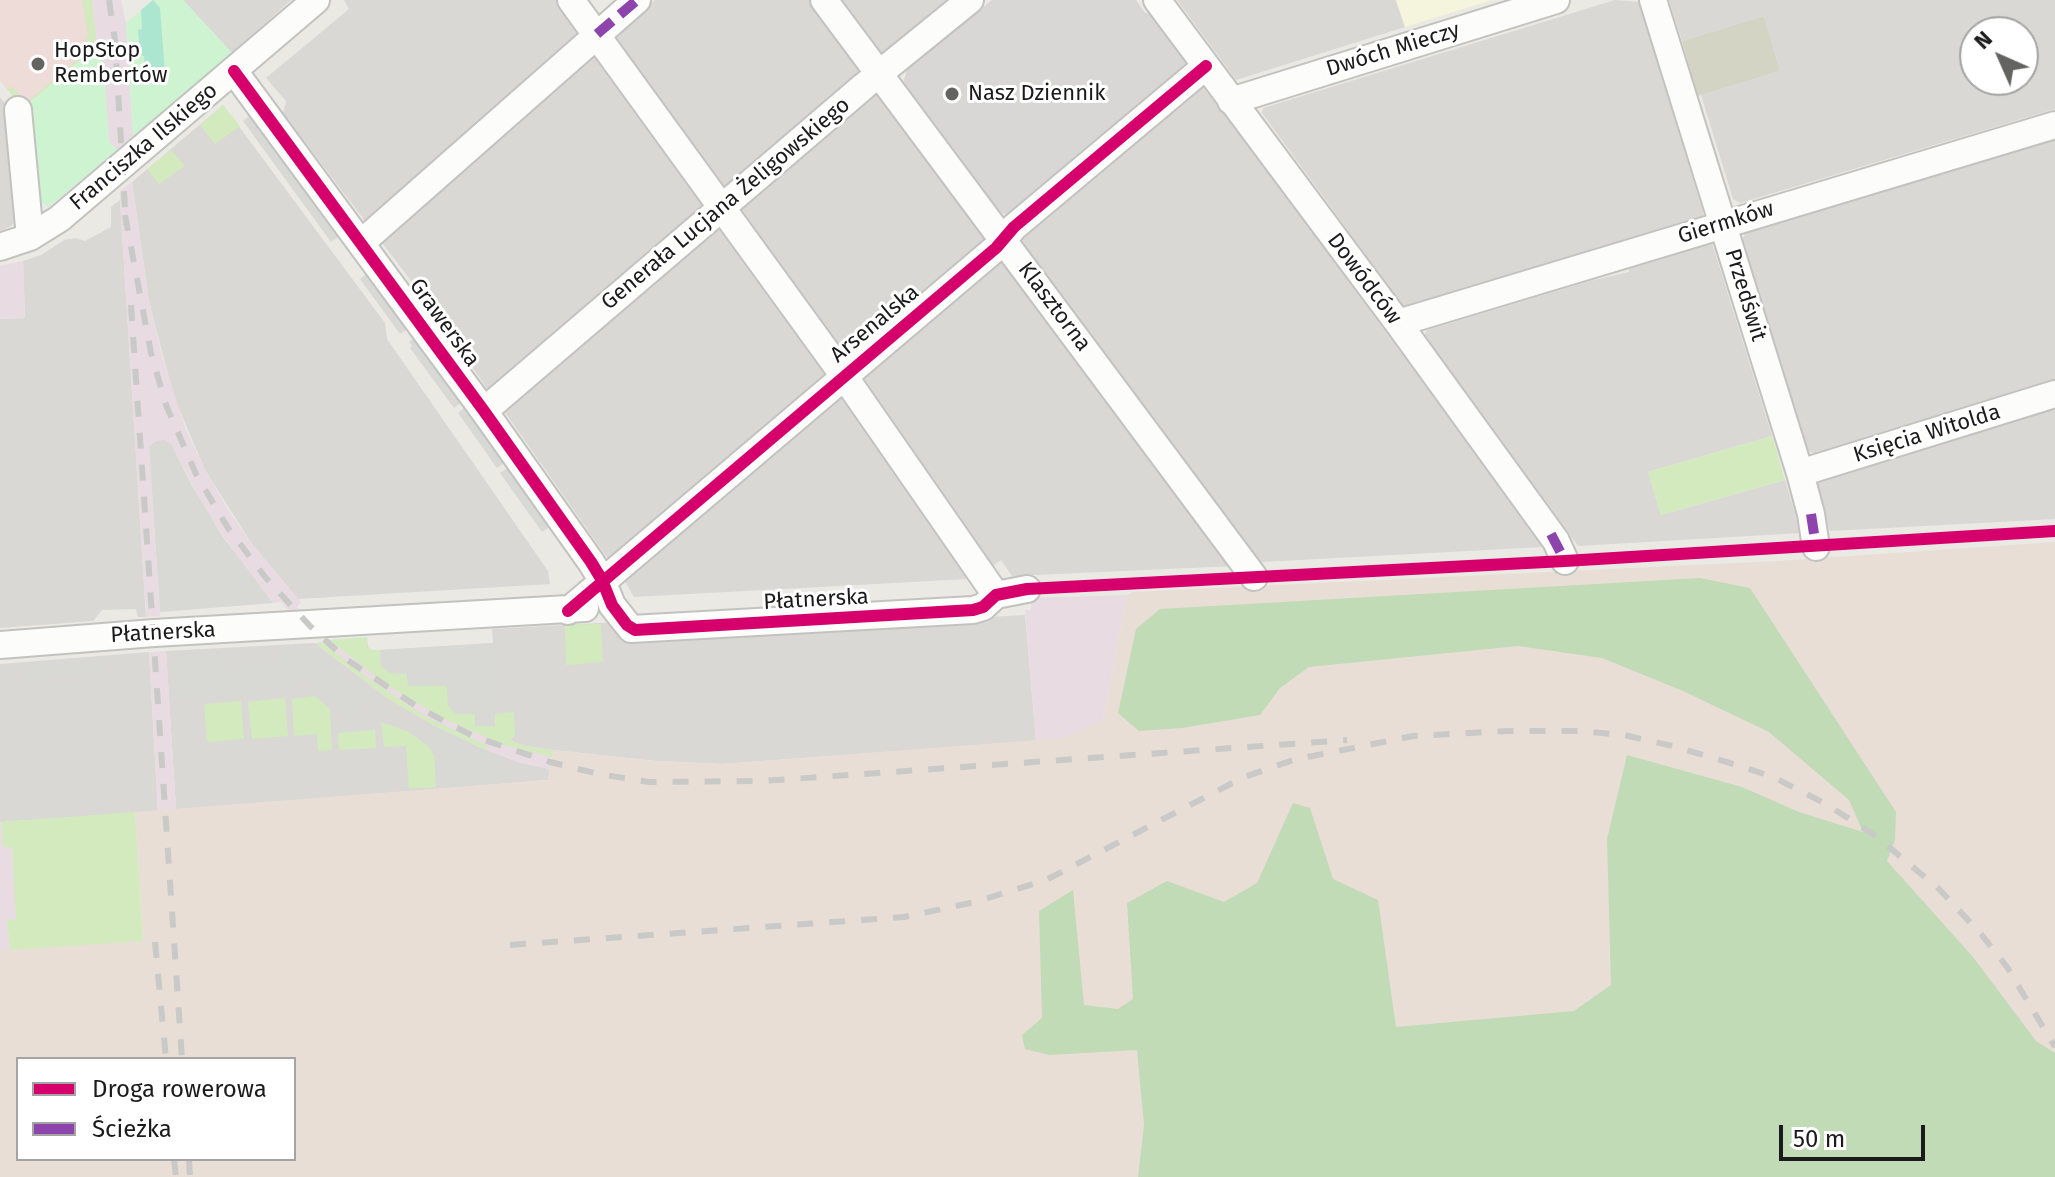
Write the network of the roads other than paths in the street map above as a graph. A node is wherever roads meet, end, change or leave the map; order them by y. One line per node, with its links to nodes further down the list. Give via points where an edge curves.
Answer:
1 (316, 0): 11 (street, Franciszka Ilskiego)
2 (571, 0): 9 (street)
3 (637, 0): 9 (street)
4 (824, 0): 12 (street, Klasztorna)
5 (970, 0): 12 (street, Generała Lucjana Żeligowskiego)
6 (1157, 0): 10 (street, Dowódców)
7 (1556, 0): 13 (street, Dwóch Mieczy)
8 (1653, 0): 17 (street, Przedświt)
9 (597, 34): 16 (street); 20 (street)
10 (1206, 66): 13 (street, Dowódców); 19 (street, Arsenalska)
11 (234, 71): 18 (street, Franciszka Ilskiego, via 70,210); 20 (street, Grawerska)
12 (880, 73): 16 (street, Generała Lucjana Żeligowskiego); 19 (street, Klasztorna)
13 (1231, 101): 22 (street, Dowódców)
14 (18, 110): 18 (street)
15 (2055, 125): 17 (street, Giermków)
16 (722, 207): 23 (street); 25 (street, Generała Lucjana Żeligowskiego)
17 (1722, 224): 22 (street, Giermków); 26 (street, Przedświt)
18 (30, 237): 21 (street, Franciszka Ilskiego)
19 (1004, 240): 23 (street, Arsenalska); 29 (street, Klasztorna)
20 (361, 243): 25 (street, Grawerska)
21 (0, 247)
22 (1398, 323): 28 (street, Dowódców, via 1551,534)
23 (844, 376): 30 (street, Arsenalska); 32 (street)
24 (2055, 394): 26 (street, Księcia Witolda)
25 (484, 411): 30 (street, Grawerska)
26 (1800, 473): 27 (street, Przedświt)
27 (1816, 547)
28 (1565, 561)
29 (1249, 571)
30 (602, 580): 33 (street, Grawerska); 34 (street, Arsenalska)
31 (1027, 589): 32 (street, Płatnerska)
32 (996, 595): 33 (street, Płatnerska, via 973,610 635,630)
33 (612, 605): 34 (street, Płatnerska)
34 (568, 611): 35 (street, Płatnerska)
35 (0, 645)

